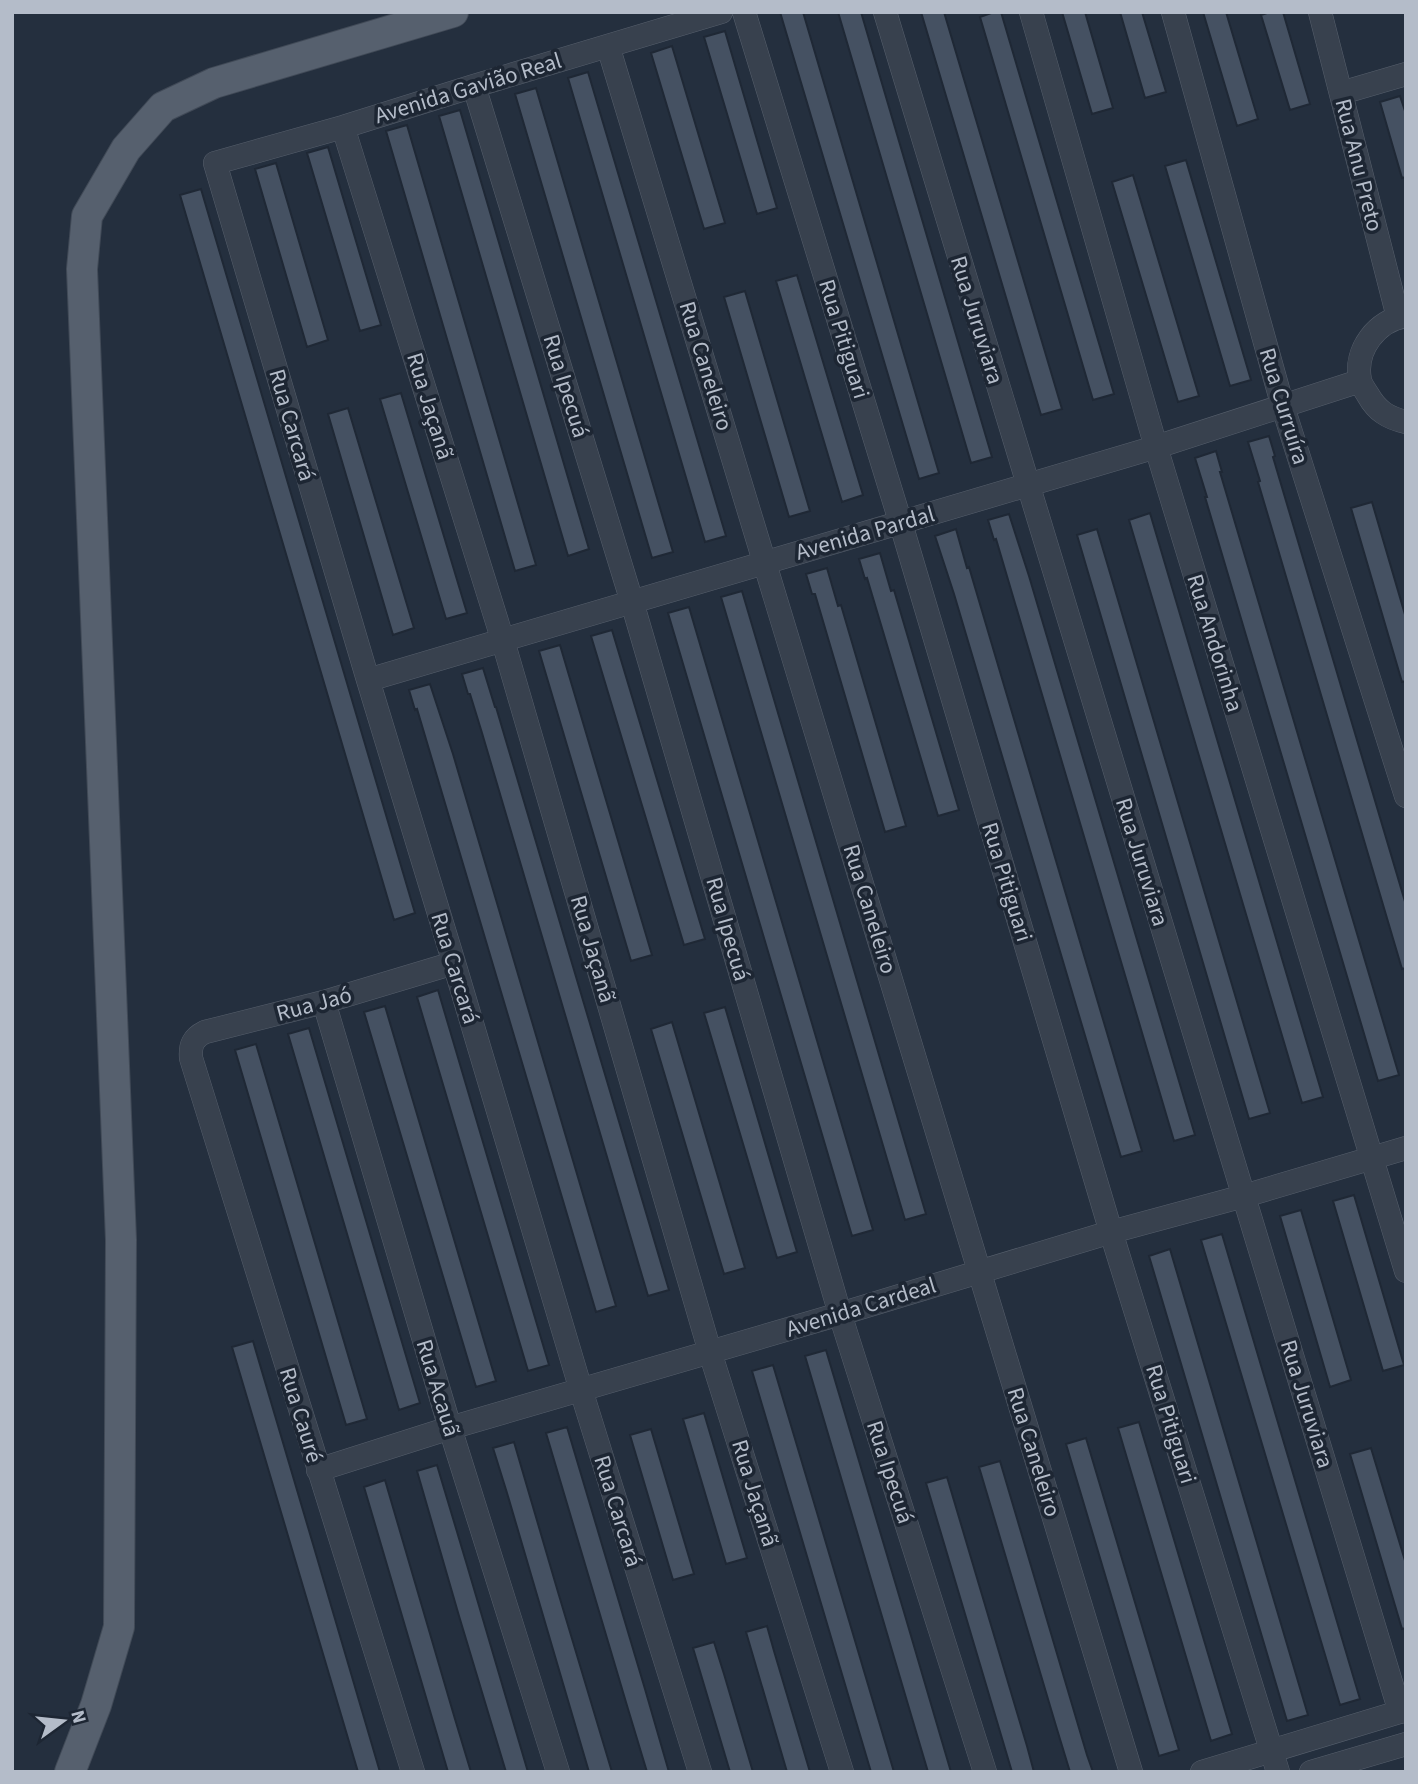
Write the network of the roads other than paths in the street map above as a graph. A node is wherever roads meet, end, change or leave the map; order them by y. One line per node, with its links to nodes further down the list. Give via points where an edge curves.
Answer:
1 (453, 12): 43 (main road, via 214,83 163,107 126,149 87,216 82,269 121,1240 119,1628 96,1705)
2 (721, 12): 8 (street, Avenida Gavião Real)
3 (744, 12): 20 (street, Rua Pitiguari)
4 (885, 12): 19 (street, Rua Juruviara)
5 (1031, 12): 18 (street, Rua Andorinha)
6 (1172, 12): 16 (street, Rua Curruíra)
7 (1320, 12): 11 (street, Rua Anu Preto)
8 (608, 46): 10 (street, Avenida Gavião Real); 21 (street, Rua Caneleiro)
9 (1406, 74): 11 (street)
10 (474, 86): 12 (street, Avenida Gavião Real); 22 (street, Rua Ipecuá)
11 (1341, 93): 14 (street, Rua Anu Preto)
12 (343, 127): 13 (street, Avenida Gavião Real); 23 (street, Rua Jaçanã)
13 (215, 163): 24 (street, Rua Carcará)
14 (1402, 317): 15 (street, via 1382,325 1370,337 1362,353)
15 (1360, 381): 16 (street, Avenida Pardal); 17 (street, via 1374,406)
16 (1283, 407): 18 (street, Avenida Pardal); 25 (street, Rua Curruíra)
17 (1406, 422)
18 (1156, 447): 19 (street, Avenida Pardal); 30 (street, Rua Andorinha)
19 (1027, 485): 20 (street, Avenida Pardal); 31 (street, Rua Juruviara)
20 (901, 524): 21 (street, Avenida Pardal); 32 (street, Rua Pitiguari)
21 (765, 562): 22 (street, Avenida Pardal); 34 (street, Rua Caneleiro)
22 (632, 602): 23 (street, Avenida Pardal); 35 (street, Rua Ipecuá)
23 (503, 641): 24 (street, Avenida Pardal); 36 (street, Rua Jaçanã)
24 (368, 680): 26 (street, Rua Carcará)
25 (1406, 796)
26 (454, 963): 27 (street, Rua Jaó); 37 (street, Rua Carcará)
27 (324, 1002): 28 (street, Rua Jaó, via 205,1032 193,1041); 38 (street, Rua Acauã)
28 (191, 1058): 39 (street, Rua Cauré)
29 (1406, 1148): 30 (street, Avenida Cardeal)
30 (1372, 1159): 31 (street, Avenida Cardeal); 33 (street, Rua Andorinha)
31 (1244, 1196): 32 (street, Avenida Cardeal); 40 (street, Rua Juruviara)
32 (1111, 1232): 34 (street, Avenida Cardeal); 42 (street, Rua Pitiguari)
33 (1406, 1271)
34 (979, 1272): 35 (street, Avenida Cardeal); 49 (street, Rua Caneleiro)
35 (840, 1314): 36 (street, Avenida Cardeal); 48 (street, Rua Ipecuá)
36 (710, 1352): 37 (street, Avenida Cardeal); 47 (street, Rua Jaçanã)
37 (581, 1390): 38 (street, Avenida Cardeal); 46 (street, Rua Carcará)
38 (450, 1429): 39 (street, Avenida Cardeal); 45 (street, Rua Acauã)
39 (318, 1470): 44 (street, Rua Cauré)
40 (1403, 1711): 42 (street)
41 (1406, 1744): 51 (street)
42 (1275, 1761): 50 (street)
43 (69, 1772)
44 (413, 1772)
45 (558, 1772)
46 (699, 1772)
47 (842, 1772)
48 (985, 1772)
49 (1131, 1772)
50 (1202, 1772)
51 (1311, 1772)

